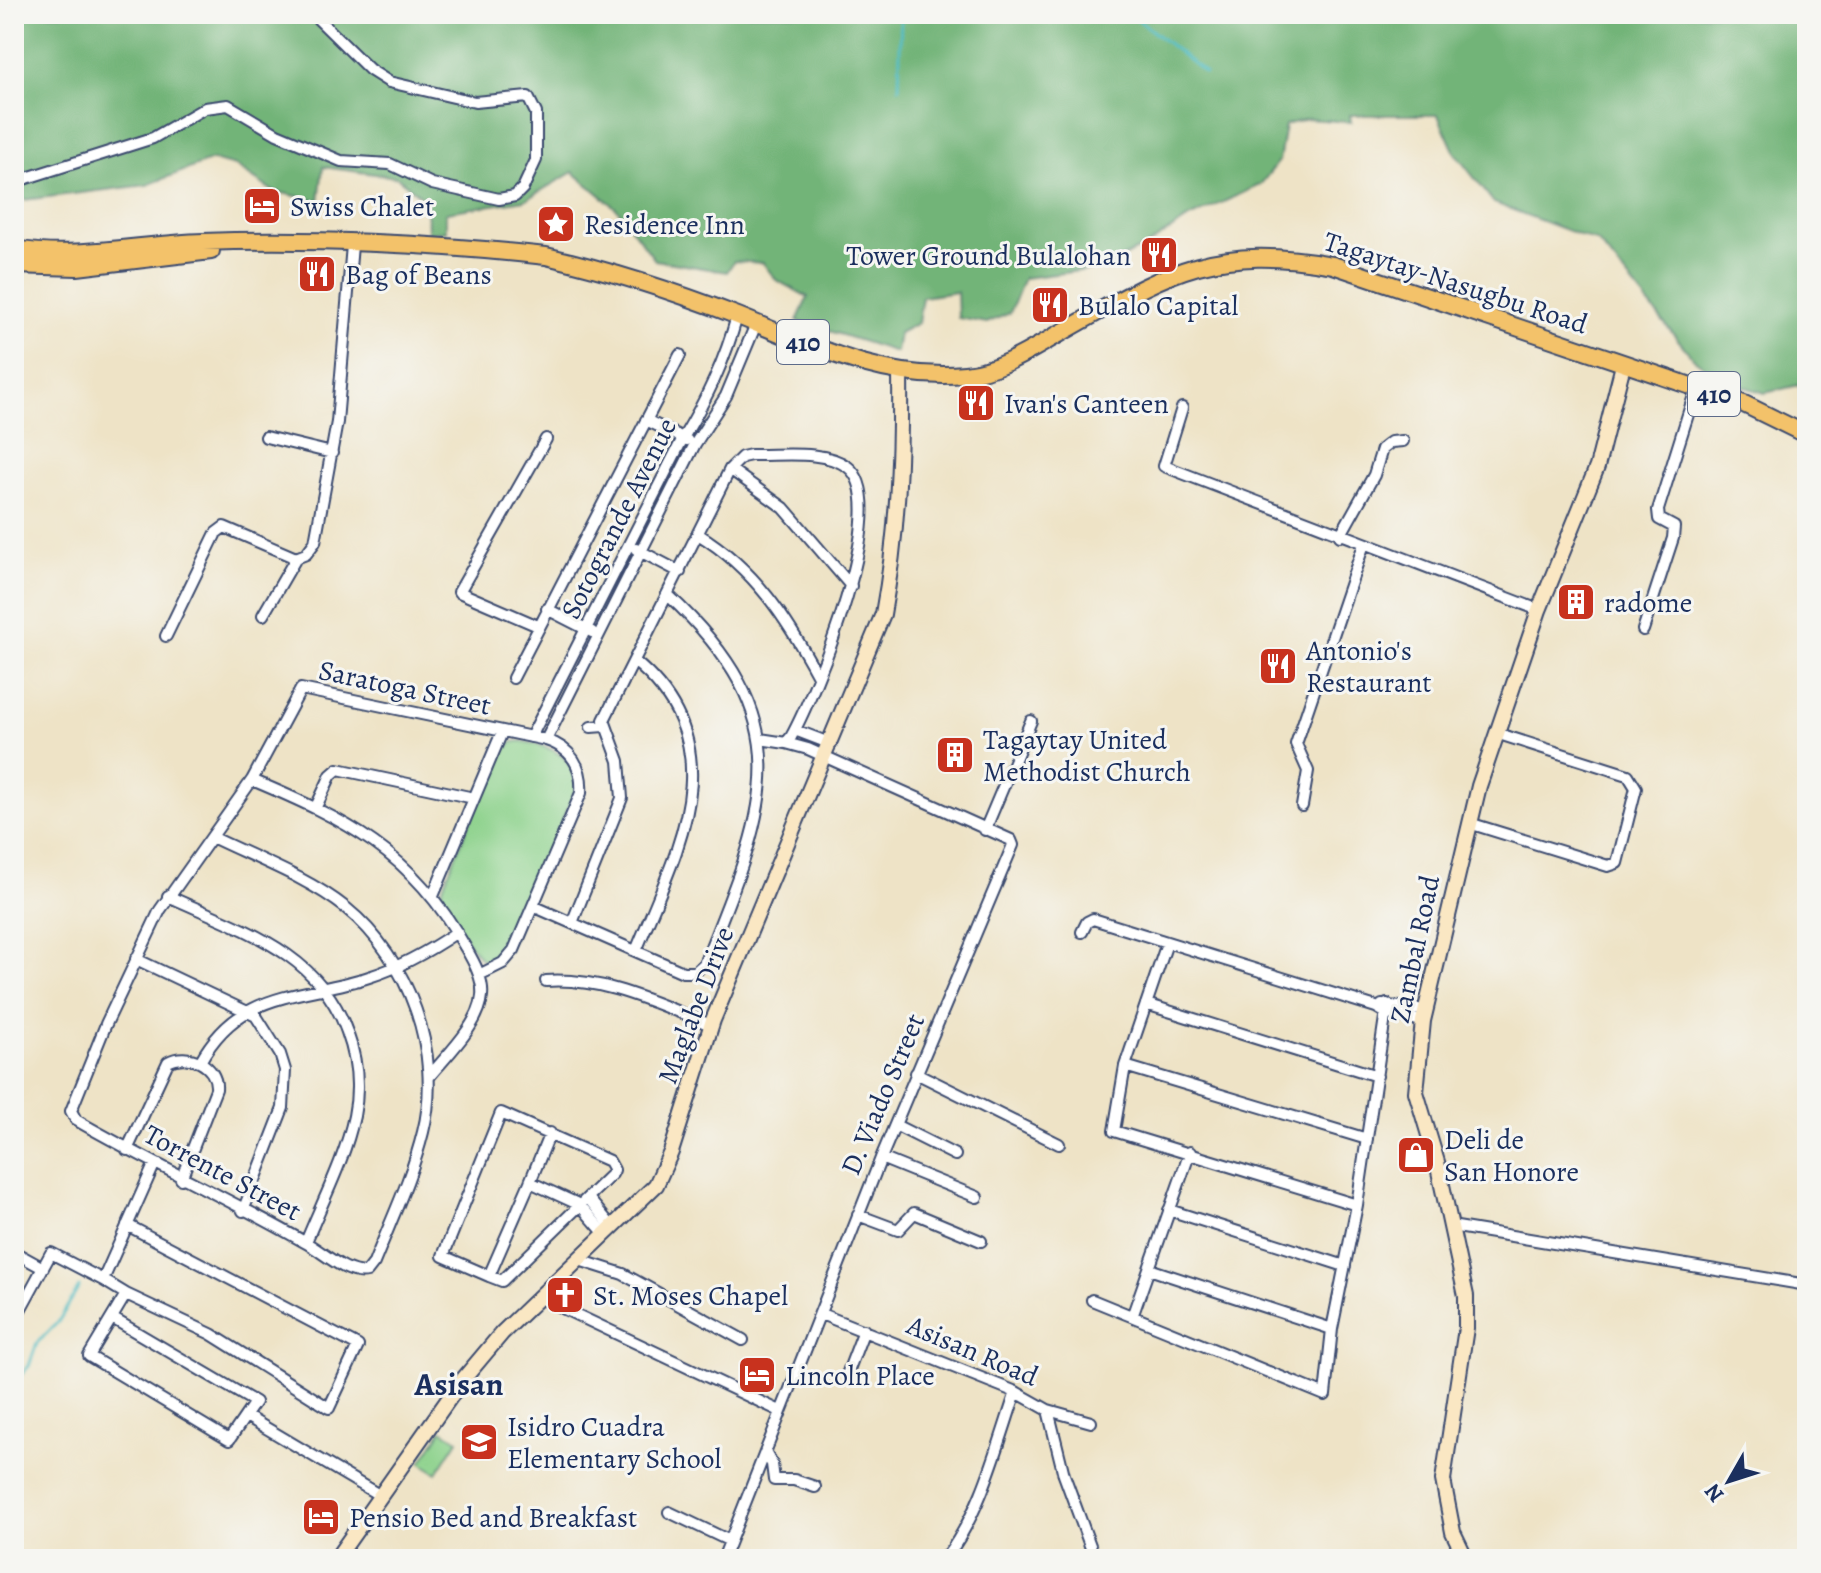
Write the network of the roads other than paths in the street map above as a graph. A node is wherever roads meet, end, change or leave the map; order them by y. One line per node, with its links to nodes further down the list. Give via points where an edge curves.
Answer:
1 (313, 14): 2 (street, via 389,82 475,102 528,97 535,105 538,140 536,160 523,188 515,196 489,198 432,184 390,164 341,161 277,134 228,105 205,108 153,138)
2 (14, 182)
3 (14, 242): 4 (main road, Tagaytay-Nasugbu Road / 410, via 55,246 207,231 309,236)
4 (352, 245): 5 (main road, Tagaytay-Nasugbu Road, via 217,242 56,253); 6 (main road, Tagaytay-Nasugbu Road / 410, via 210,251 77,267); 7 (main road, Tagaytay-Nasugbu Road / 410, via 546,256); 25 (street)
5 (14, 249)
6 (14, 265)
7 (737, 316): 8 (main road, Tagaytay-Nasugbu Road / 410); 12 (street, Sotogrande Avenue)
8 (756, 324): 11 (main road, Tagaytay-Nasugbu Road / 410, via 859,363); 13 (street, Sotogrande Avenue)
9 (680, 355): 18 (street)
10 (1623, 365): 11 (main road, Tagaytay-Nasugbu Road / 410, via 1563,340 1333,265 1253,256 1214,260 1158,280 1009,363 966,374); 14 (main road, Tagaytay-Nasugbu Road / 410); 37 (main road, Zambal Road, via 1597,467)
11 (900, 372): 57 (main road, Maglabe Drive, via 900,486 883,614)
12 (716, 379): 13 (street); 15 (street, Sotogrande Avenue)
13 (730, 385): 16 (street, Sotogrande Avenue)
14 (1696, 389): 19 (main road, Tagaytay-Nasugbu Road / 410, via 1744,404); 41 (street, via 1658,510 1659,519 1674,527 1673,538)
15 (707, 399): 16 (street); 21 (street, Sotogrande Avenue)
16 (720, 406): 24 (street, Sotogrande Avenue)
17 (1182, 408): 28 (street, via 1164,466)
18 (646, 420): 21 (street); 36 (street)
19 (1807, 435)
20 (266, 437): 25 (street)
21 (683, 438): 24 (street); 30 (street, Sotogrande Avenue)
22 (546, 439): 39 (street, via 459,592)
23 (1403, 441): 28 (street, via 1382,449 1374,475)
24 (695, 444): 31 (street, Sotogrande Avenue)
25 (332, 453): 32 (street, via 315,542)
26 (730, 469): 27 (street); 34 (street, via 784,508); 34 (street, via 751,455 821,457 847,466 864,499)
27 (698, 534): 33 (street); 45 (street, via 735,560 774,602)
28 (1340, 536): 29 (street)
29 (1364, 544): 37 (street); 60 (street, via 1296,744 1308,771)
30 (629, 546): 31 (street); 40 (street, Sotogrande Avenue)
31 (641, 552): 33 (street); 43 (street, Sotogrande Avenue)
32 (296, 558): 38 (street); 42 (street, via 224,527 216,533)
33 (680, 572): 35 (street)
34 (851, 586): 45 (street)
35 (668, 595): 44 (street); 54 (street, via 704,630 734,671)
36 (547, 609): 39 (street); 40 (street)
37 (1539, 610): 52 (main road, Zambal Road)
38 (263, 615)
39 (538, 626): 46 (street)
40 (587, 630): 43 (street); 53 (street, Sotogrande Avenue)
41 (1643, 630)
42 (166, 636)
43 (599, 636): 55 (street, Sotogrande Avenue)
44 (634, 661): 48 (street); 72 (street, via 652,677 678,716 692,795 682,837)
45 (818, 676): 50 (street)
46 (513, 678)
47 (1031, 721): 63 (street)
48 (604, 726): 49 (street); 68 (street, via 619,761 622,798)
49 (591, 727)
50 (795, 730): 56 (street); 57 (street)
51 (502, 732): 53 (street, Saratoga Street); 58 (street, Saratoga Street, via 308,688 297,695); 59 (street)
52 (1496, 733): 62 (main road, Zambal Road); 62 (street, via 1628,775 1636,788 1617,863 1608,866)
53 (531, 737): 55 (street, Saratoga Street)
54 (760, 739): 56 (street); 72 (street, via 754,834 704,964 689,974)
55 (546, 740): 67 (street, Saratoga Street, via 574,759 581,793)
56 (786, 743): 57 (street)
57 (826, 750): 63 (street, D. Viado Street); 82 (main road, Maglabe Drive)
58 (252, 780): 61 (street); 64 (street, Saratoga Street)
59 (474, 798): 61 (street, via 338,769); 66 (street)
60 (1302, 806)
61 (316, 807): 66 (street, via 386,849)
62 (1469, 823): 81 (main road, Zambal Road)
63 (985, 830): 85 (street, D. Viado Street, via 1013,845)
64 (212, 837): 65 (street, Saratoga Street); 74 (street, via 335,900 362,923)
65 (168, 896): 73 (street, Saratoga Street); 77 (street, via 283,950)
66 (433, 896): 69 (street)
67 (533, 906): 68 (street); 75 (street, Saratoga Street, via 509,957)
68 (572, 923): 72 (street)
69 (457, 932): 74 (street); 75 (street)
70 (1082, 932): 71 (street, via 1093,919)
71 (1167, 943): 78 (street); 79 (street)
72 (636, 951)
73 (136, 959): 80 (street); 88 (street, Saratoga Street)
74 (397, 967): 77 (street); 87 (street, via 418,1020)
75 (479, 975): 87 (street, via 480,1006)
76 (546, 981): 82 (street, via 571,979 621,989)
77 (326, 988): 80 (street, via 275,998); 110 (street, via 351,1041 356,1099 349,1132)
78 (1146, 1004): 84 (street); 86 (street)
79 (1383, 1008): 81 (street); 86 (street)
80 (247, 1010): 83 (street, via 224,1027); 104 (street, via 280,1054 286,1091)
81 (1425, 1015): 107 (main road, Zambal Road, via 1416,1092)
82 (711, 1025): 108 (main road, Maglabe Drive, via 656,1185)
83 (200, 1062): 93 (street, via 168,1062); 98 (street, via 213,1075 216,1089)
84 (1125, 1066): 91 (street); 94 (street, via 1114,1131)
85 (916, 1073): 89 (street, D. Viado Street); 92 (street)
86 (1377, 1076): 91 (street)
87 (429, 1077): 110 (street, Torrente Street, via 416,1157 374,1263 362,1273)
88 (71, 1105): 93 (street, Torrente Street, via 76,1120)
89 (895, 1125): 95 (street); 96 (street, D. Viado Street)
90 (550, 1133): 99 (street); 101 (street, via 612,1165 612,1174); 116 (street, via 501,1113 443,1256)
91 (1367, 1139): 102 (street)
92 (1059, 1144)
93 (127, 1150): 97 (street, Torrente Street)
94 (1190, 1152): 102 (street); 103 (street)
95 (955, 1155)
96 (881, 1158): 100 (street); 105 (street, D. Viado Street)
97 (154, 1165): 98 (street, Torrente Street); 106 (street)
98 (181, 1179): 104 (street, Torrente Street)
99 (530, 1182): 101 (street); 116 (street)
100 (977, 1197)
101 (584, 1201): 108 (street); 116 (street, via 502,1281)
102 (1357, 1205): 113 (street)
103 (1169, 1210): 113 (street); 115 (street)
104 (243, 1211): 110 (street, Torrente Street)
105 (858, 1215): 109 (street, via 898,1230 914,1213); 122 (street, D. Viado Street)
106 (127, 1225): 117 (street); 119 (street, via 358,1346 329,1408 211,1334)
107 (1451, 1226): 118 (street); 144 (main road, Zambal Road, via 1466,1296 1466,1328 1443,1480 1453,1532)
108 (609, 1231): 112 (main road, Maglabe Drive)
109 (981, 1241)
110 (306, 1242)
111 (14, 1252): 114 (street)
112 (579, 1260): 120 (main road, Maglabe Drive); 128 (street, via 623,1274)
113 (1345, 1266): 126 (street)
114 (43, 1268): 117 (street, via 51,1253); 125 (street)
115 (1149, 1269): 123 (street); 126 (street)
116 (489, 1276)
117 (103, 1280): 119 (street)
118 (1807, 1285)
119 (126, 1294): 124 (street)
120 (539, 1297): 132 (street); 137 (main road, Maglabe Drive, via 460,1383)
121 (1092, 1300): 123 (street)
122 (821, 1314): 127 (street, Asisan Road); 132 (street, D. Viado Street)
123 (1133, 1314): 126 (street, via 1325,1395)
124 (112, 1318): 133 (street, via 255,1402); 133 (street, via 89,1356 229,1440)
125 (14, 1321)
126 (1332, 1329)
127 (864, 1330): 129 (street); 130 (street, Asisan Road)
128 (743, 1340)
129 (848, 1372)
130 (1016, 1392): 131 (street, Asisan Road); 142 (street, via 977,1500)
131 (1048, 1410): 134 (street); 143 (street, Asisan Road, via 1064,1475)
132 (780, 1411): 135 (street, D. Viado Street)
133 (246, 1416): 137 (street)
134 (1091, 1422)
135 (766, 1454): 136 (street, via 774,1480); 139 (street, D. Viado Street)
136 (815, 1487)
137 (379, 1495): 140 (main road, Maglabe Drive)
138 (669, 1512): 139 (street)
139 (730, 1541): 141 (street, D. Viado Street)
140 (336, 1559)
141 (723, 1559)
142 (945, 1559)
143 (1095, 1559)
144 (1466, 1559)

